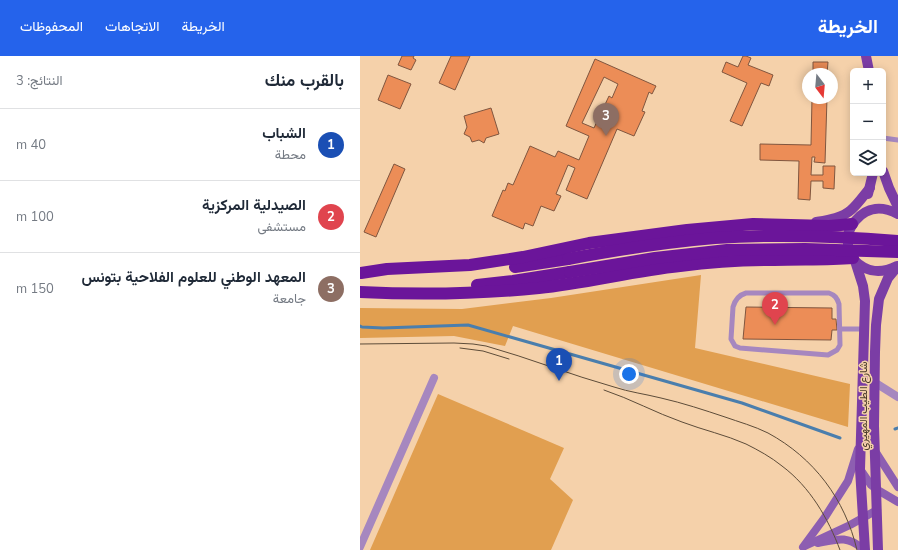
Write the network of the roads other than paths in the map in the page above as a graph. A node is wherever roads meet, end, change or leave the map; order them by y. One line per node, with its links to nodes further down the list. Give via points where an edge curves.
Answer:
1 (866, 56): 2 (main road)
2 (869, 68)
3 (886, 138): 4 (lane)
4 (898, 140)
5 (872, 176): 7 (main road)
6 (885, 176): 8 (main road)
7 (870, 188): 10 (main road, via 868,198); 11 (main road, via 852,210 826,221)
8 (898, 207)
9 (898, 214): 10 (main road, via 878,208 867,211)
10 (855, 220): 11 (highway, via 829,226); 14 (main road, via 848,234 848,245)
11 (798, 225): 16 (highway, via 753,224 687,230 589,243 523,258 470,265 387,269)
12 (898, 241): 16 (highway, bridge, via 805,236 715,238 596,253 509,268 453,273)
13 (898, 252): 17 (highway, bridge, via 727,250 655,258 449,289)
14 (854, 259): 15 (main road, via 867,269 877,272); 17 (highway, via 723,262 632,272 541,288 496,292); 19 (main road, via 864,292)
15 (897, 266): 21 (main road, شارع الطيب المهيري, via 888,278 879,299)
16 (361, 273)
17 (360, 292)
18 (840, 329): 18 (lane, via 840,346 828,355 740,348 735,346 731,339 734,302 746,293 829,293 834,295 839,304); 19 (lane)
19 (864, 329): 23 (main road)
20 (434, 378): 31 (street)
21 (874, 382): 22 (street); 24 (main road, شارع الطيب المهيري)
22 (898, 397)
23 (862, 420): 25 (main road); 32 (street, via 859,444 848,481)
24 (875, 451): 26 (street); 27 (main road, شارع الطيب المهيري)
25 (860, 469): 27 (street); 30 (main road)
26 (898, 487)
27 (876, 489): 28 (street); 29 (main road, شارع الطيب المهيري)
28 (898, 502)
29 (877, 510): 30 (street); 34 (main road, شارع الطيب المهيري)
30 (863, 517): 32 (street); 33 (main road)
31 (360, 547)
32 (801, 549): 33 (street, via 836,539 856,543)
33 (864, 550)
34 (878, 550)

